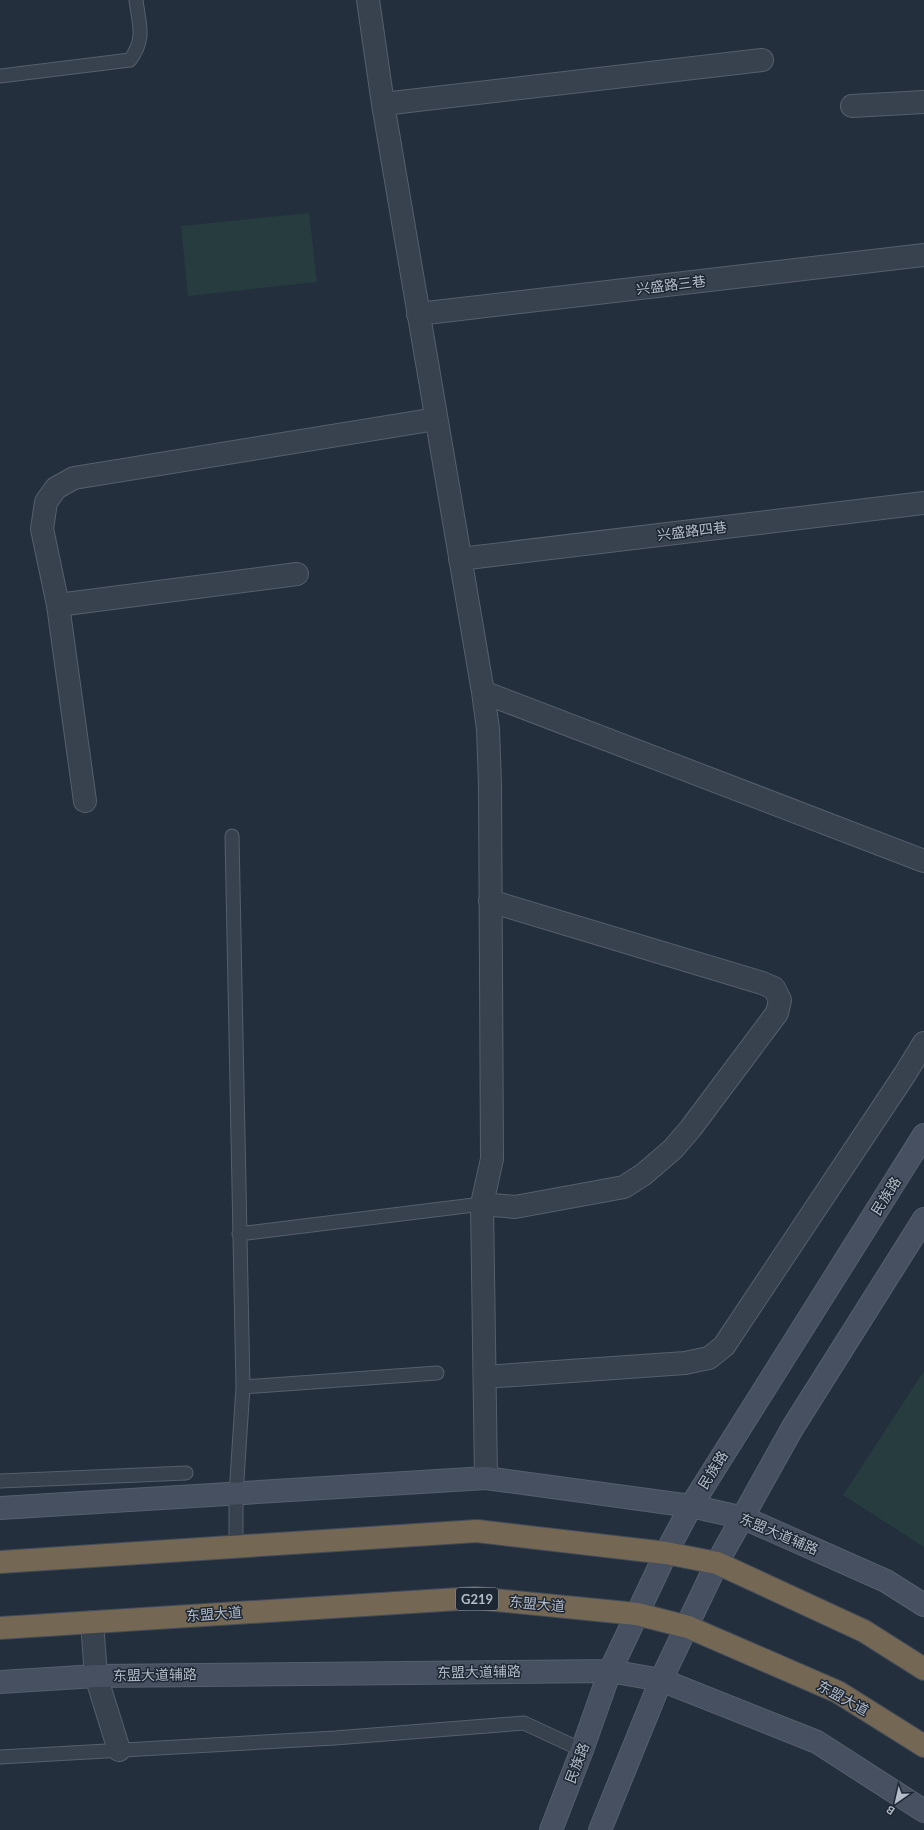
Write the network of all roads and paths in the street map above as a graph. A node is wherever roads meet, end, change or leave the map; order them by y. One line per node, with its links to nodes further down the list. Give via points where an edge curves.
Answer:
1 (136, 0): 4 (lane, via 141,39 138,50 130,60)
2 (368, 0): 6 (street)
3 (762, 60): 6 (street)
4 (0, 76)
5 (924, 102): 7 (street)
6 (383, 104): 9 (street)
7 (852, 106)
8 (924, 255): 9 (street, 兴盛路三巷)
9 (418, 314): 10 (street)
10 (436, 419): 12 (street); 14 (street, via 74,478 56,488 46,502 42,528)
11 (924, 503): 12 (street, 兴盛路四巷)
12 (460, 559): 15 (street)
13 (297, 574): 14 (street)
14 (58, 605): 16 (street)
15 (483, 692): 18 (street); 19 (street, via 488,729)
16 (85, 801)
17 (232, 836): 24 (lane)
18 (924, 861)
19 (490, 901): 22 (street, via 492,1158); 22 (street, via 762,983 774,988 780,1000 777,1013 691,1128 673,1149 644,1174 624,1187 602,1192 515,1207)
20 (924, 1043): 26 (street, via 724,1346 709,1358 657,1366)
21 (924, 1135): 32 (street, 民族路)
22 (482, 1204): 24 (lane); 26 (street)
23 (924, 1219): 34 (street, via 793,1428)
24 (239, 1234): 27 (lane)
25 (437, 1373): 27 (lane)
26 (485, 1377): 29 (street)
27 (243, 1386): 31 (lane)
28 (186, 1473): 30 (lane)
29 (486, 1478): 31 (street, 东盟大道辅路); 32 (street, 东盟大道辅路)
30 (0, 1481)
31 (236, 1494): 33 (street, 东盟大道辅路); 35 (lane)
32 (691, 1506): 34 (street, 东盟大道辅路); 36 (street, 民族路)
33 (0, 1508)
34 (744, 1518): 38 (street); 39 (street, 东盟大道辅路, via 886,1581)
35 (236, 1548): 36 (highway, via 477,1531); 37 (highway)
36 (666, 1554): 38 (highway); 40 (street, 民族路)
37 (0, 1562)
38 (717, 1563): 42 (street); 44 (highway, via 864,1631)
39 (924, 1605)
40 (637, 1614): 41 (highway, 东盟大道 / G219, via 475,1598); 42 (highway, 东盟大道 / G219); 45 (street, 民族路)
41 (92, 1622): 43 (highway, 东盟大道 / G219); 46 (street)
42 (688, 1627): 47 (street); 49 (highway, 东盟大道 / G219, via 838,1692)
43 (0, 1628)
44 (924, 1669)
45 (610, 1671): 46 (street, 东盟大道辅路); 47 (street, 东盟大道辅路); 51 (street, 民族路)
46 (96, 1676): 48 (street, 东盟大道辅路); 50 (street)
47 (661, 1680): 53 (street, 东盟大道辅路, via 816,1742); 55 (street)
48 (0, 1682)
49 (924, 1746)
50 (119, 1750): 51 (lane, via 335,1738 524,1723); 52 (lane)
51 (582, 1750): 54 (street, 民族路)
52 (0, 1757)
53 (924, 1811)
54 (551, 1830)
55 (600, 1830)

